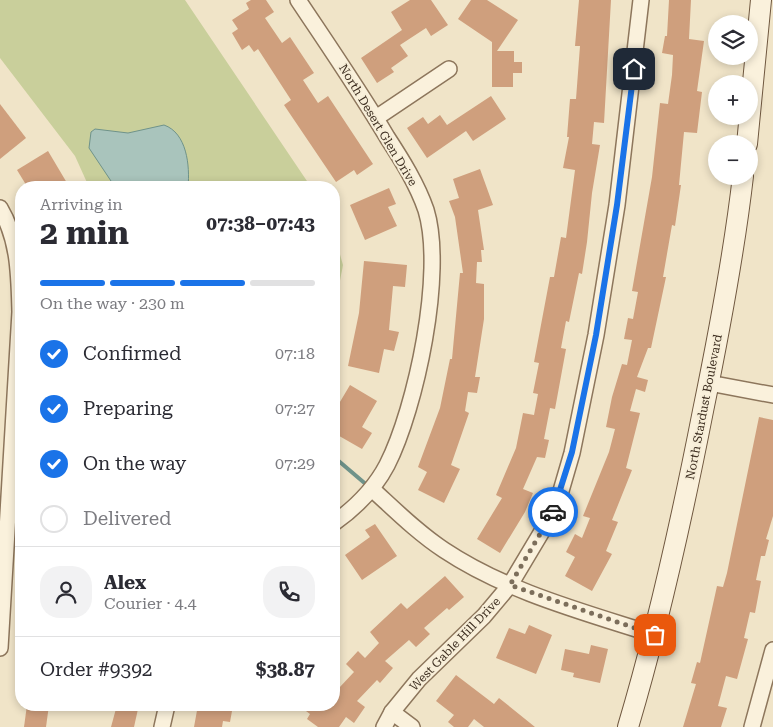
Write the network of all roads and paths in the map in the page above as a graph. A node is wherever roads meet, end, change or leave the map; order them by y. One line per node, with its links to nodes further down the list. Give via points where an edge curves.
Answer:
1 (298, 0): 5 (street, North Desert Glen Drive)
2 (641, 0): 16 (street, West Gable Hill Drive, via 617,205 596,335 572,452 556,508)
3 (761, 0): 6 (street)
4 (449, 70): 5 (street)
5 (376, 118): 13 (street, North Desert Glen Drive, via 412,178 426,210 433,246 428,311 413,391 403,430)
6 (748, 135)
7 (743, 185): 10 (street, North Stardust Boulevard, via 735,246)
8 (0, 208): 9 (street)
9 (15, 249)
10 (709, 383): 11 (street); 17 (street, North Stardust Boulevard)
11 (773, 395)
12 (15, 409): 14 (street)
13 (372, 489): 15 (street, North Desert Glen Drive); 16 (street, via 444,550)
14 (10, 506): 18 (street)
15 (340, 518)
16 (510, 585): 17 (street); 21 (street, West Gable Hill Drive, via 484,616 419,679)
17 (655, 635): 25 (street, North Stardust Boulevard)
18 (0, 648)
19 (773, 650): 26 (street)
20 (165, 711): 22 (street)
21 (392, 712): 23 (street, West Gable Hill Drive); 24 (street)
22 (162, 727)
23 (384, 727)
24 (412, 727)
25 (628, 727)
26 (752, 727)

